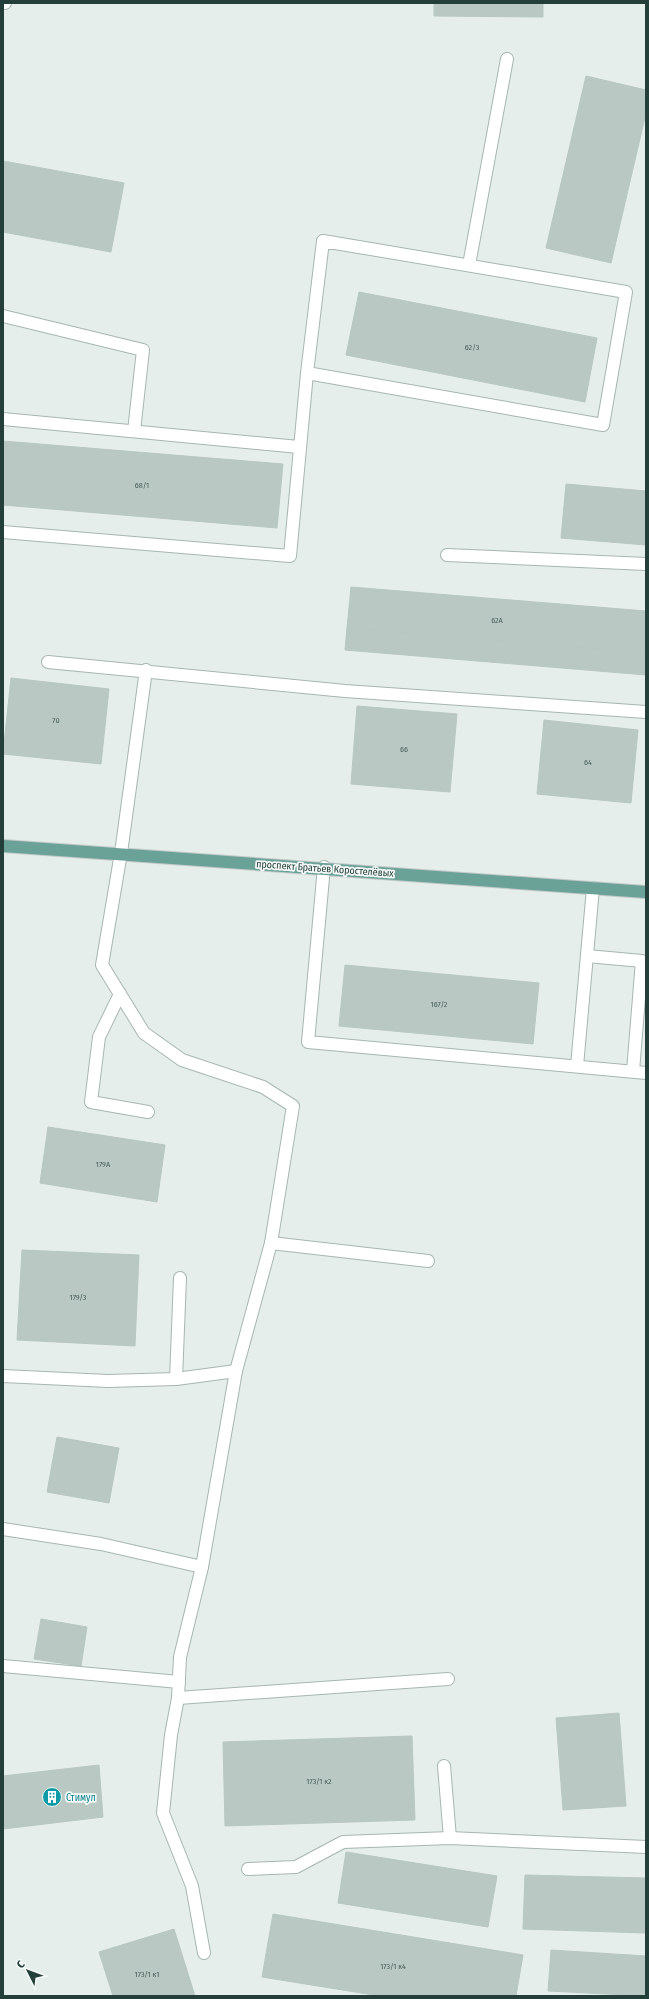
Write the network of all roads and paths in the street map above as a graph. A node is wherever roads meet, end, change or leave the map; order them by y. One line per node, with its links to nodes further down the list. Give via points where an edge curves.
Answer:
1 (507, 59): 2 (lane)
2 (469, 265): 4 (lane, via 323,241); 4 (lane, via 626,292 604,424)
3 (3, 316): 6 (lane, via 143,350)
4 (307, 373): 7 (lane)
5 (3, 419): 6 (lane)
6 (134, 432): 7 (lane)
7 (299, 447): 8 (lane, via 290,556)
8 (3, 532)
9 (447, 555): 10 (lane)
10 (646, 564)
11 (48, 662): 12 (lane)
12 (146, 670): 13 (lane, via 345,692); 15 (lane)
13 (646, 712)
14 (3, 846): 15 (main road, проспект Братьев Коростелёвых)
15 (121, 853): 16 (main road, проспект Братьев Коростелёвых); 20 (lane, via 102,965)
16 (324, 867): 17 (main road, проспект Братьев Коростелёвых); 21 (lane, via 308,1042)
17 (593, 888): 18 (main road, проспект Братьев Коростелёвых); 19 (lane)
18 (646, 892)
19 (587, 956): 21 (lane); 22 (lane, via 642,961)
20 (120, 994): 24 (lane, via 99,1037 91,1102); 25 (lane, via 144,1033 182,1060 263,1087 293,1106)
21 (577, 1066): 22 (lane)
22 (633, 1071): 23 (lane)
23 (646, 1073)
24 (148, 1112)
25 (271, 1244): 26 (lane); 28 (lane)
26 (428, 1261)
27 (180, 1278): 30 (lane)
28 (236, 1371): 30 (lane); 32 (lane)
29 (3, 1376): 30 (lane, via 108,1382)
30 (176, 1379)
31 (3, 1529): 32 (lane, via 100,1544)
32 (202, 1567): 35 (lane, via 180,1657)
33 (3, 1666): 35 (lane)
34 (448, 1679): 36 (lane)
35 (179, 1682): 36 (lane)
36 (178, 1698): 41 (lane, via 171,1735 163,1813 192,1886)
37 (444, 1766): 38 (lane)
38 (450, 1838): 39 (lane); 40 (lane, via 343,1842 296,1867)
39 (646, 1847)
40 (248, 1869)
41 (204, 1953)

